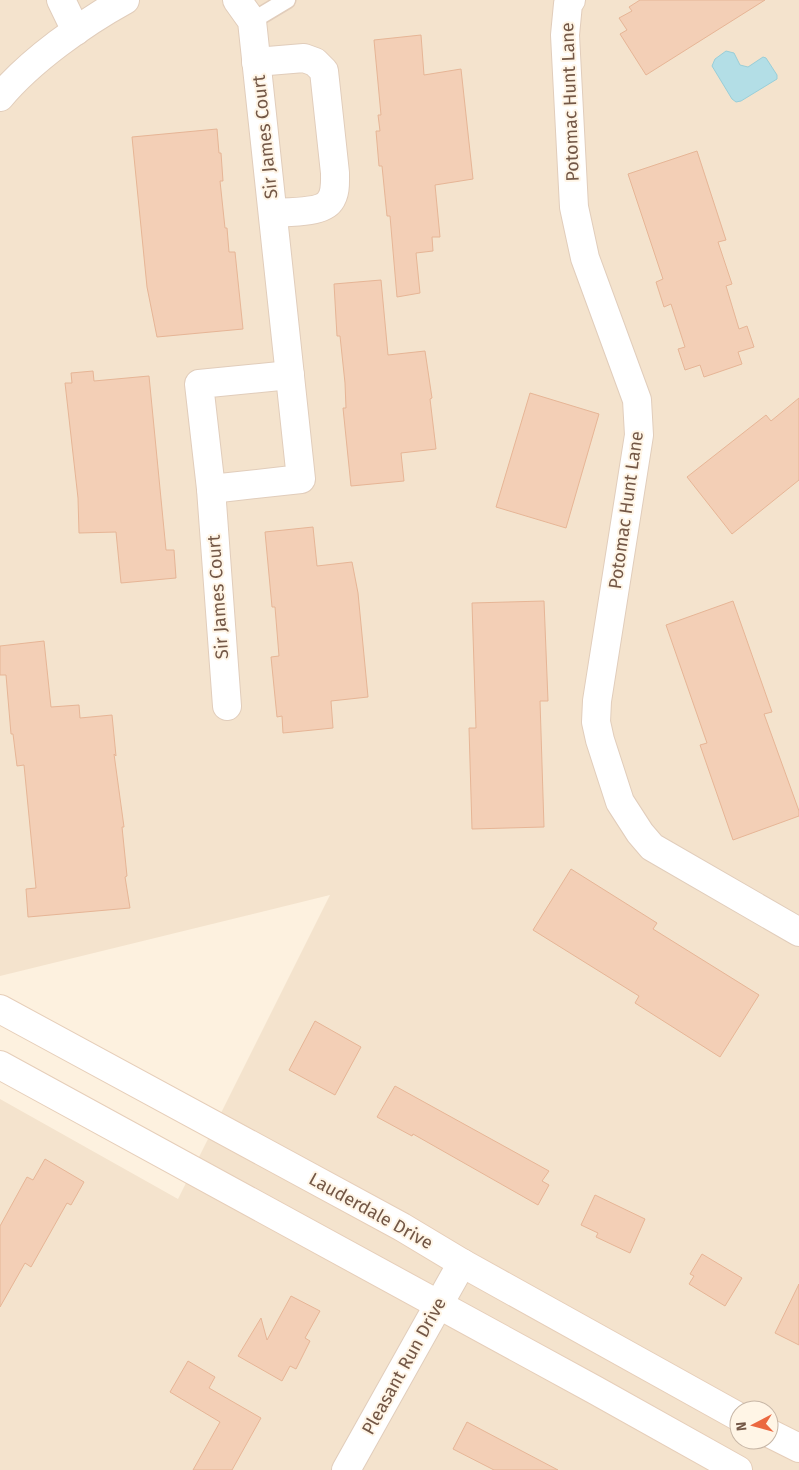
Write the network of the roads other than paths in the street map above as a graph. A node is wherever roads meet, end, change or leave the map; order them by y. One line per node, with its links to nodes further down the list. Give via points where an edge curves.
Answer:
1 (61, 0): 6 (street)
2 (125, 0): 6 (street)
3 (287, 0): 5 (lane)
4 (571, 0): 13 (street, Potomac Hunt Lane, via 565,35 576,220 585,258 638,400 639,436 597,701 596,722 600,740 620,802 652,847)
5 (244, 10): 7 (street, Sir James Court)
6 (76, 31): 8 (street, via 15,79)
7 (256, 62): 9 (street, Sir James Court); 9 (street, Sir James Court, via 304,58 315,62 324,71 327,87 335,173 331,200 315,209)
8 (0, 98)
9 (273, 213): 10 (street, Sir James Court)
10 (290, 375): 11 (street, Sir James Court, via 301,479); 11 (street, Sir James Court, via 199,384)
11 (211, 488): 12 (street, Sir James Court)
12 (227, 706)
13 (799, 932)
14 (0, 1009): 16 (street, Lauderdale Drive, via 402,1227)
15 (0, 1065): 17 (street)
16 (462, 1263): 17 (street, Pleasant Run Drive); 18 (street, Lauderdale Drive)
17 (439, 1305): 21 (street, Pleasant Run Drive); 22 (street)
18 (729, 1411)
19 (779, 1438): 20 (street)
20 (799, 1448)
21 (346, 1470)
22 (738, 1470)

